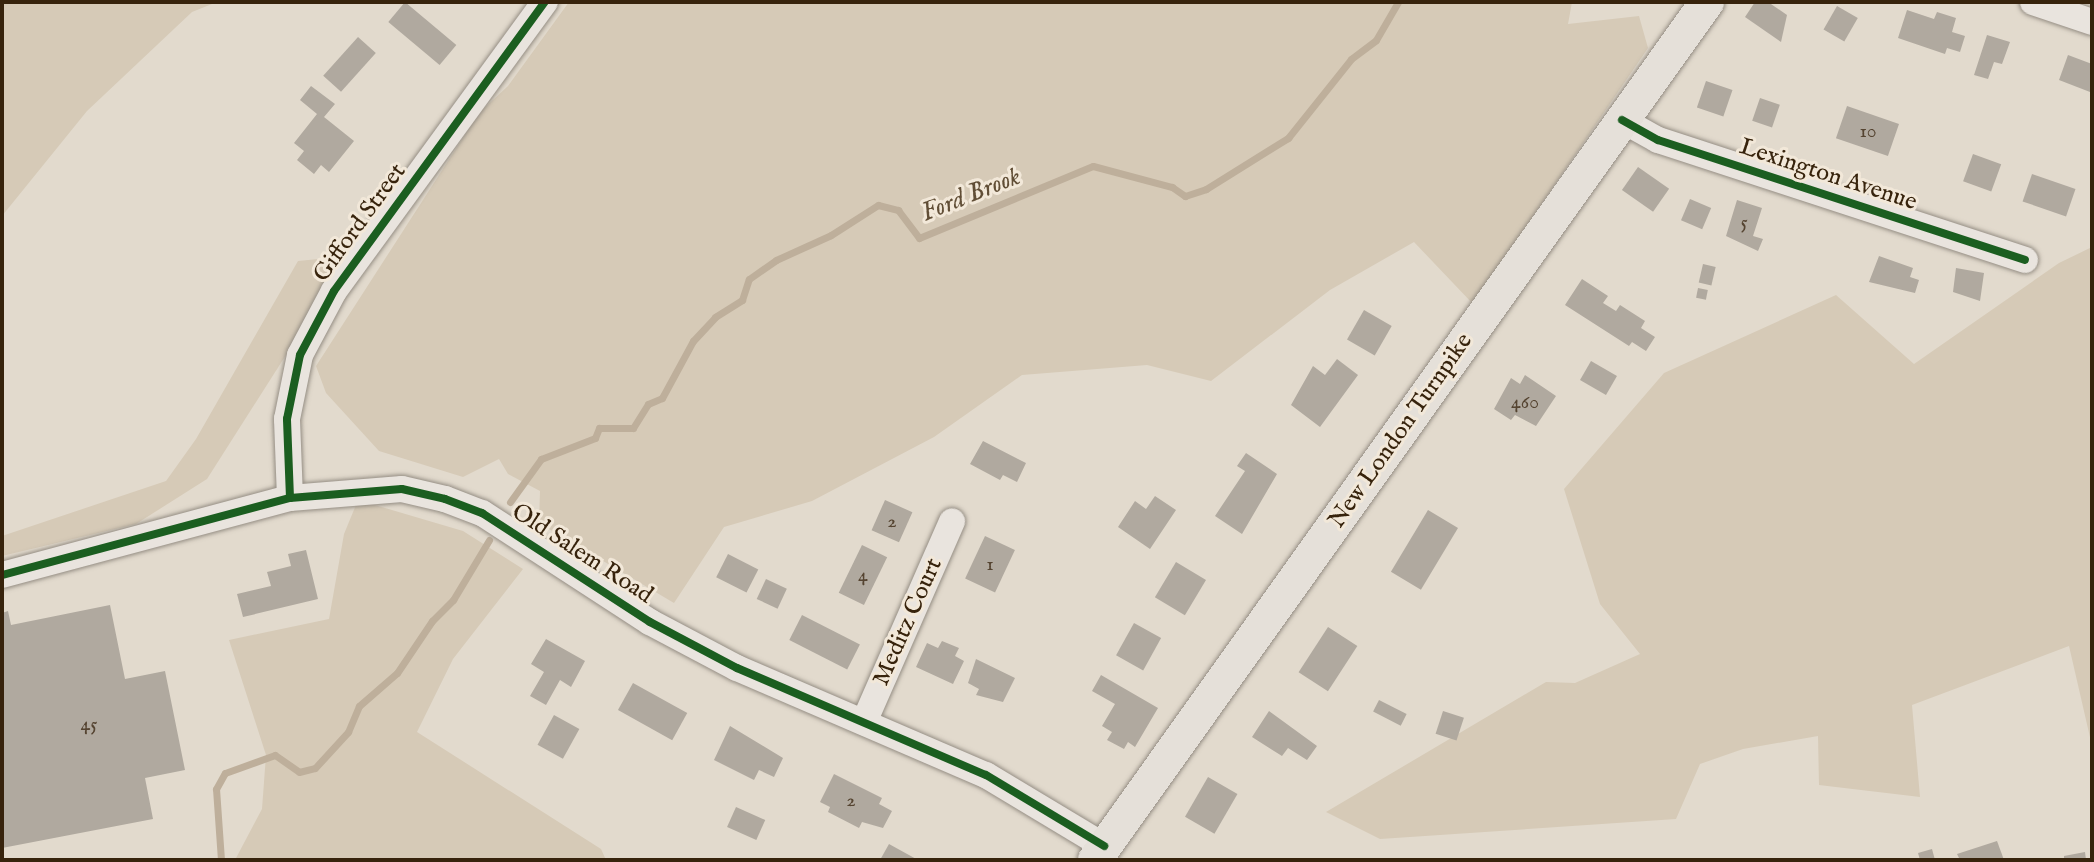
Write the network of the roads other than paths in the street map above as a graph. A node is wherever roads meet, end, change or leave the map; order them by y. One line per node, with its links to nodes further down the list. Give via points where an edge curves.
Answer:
1 (545, 2): 7 (street, Gifford Street, via 334,291 300,355 287,419)
2 (1707, 2): 5 (main road, New London Turnpike)
3 (2033, 2): 4 (street)
4 (2092, 22)
5 (1622, 120): 6 (street, Lexington Avenue, via 1658,140); 11 (main road, New London Turnpike)
6 (2025, 260)
7 (290, 498): 9 (street, Old Salem Road); 10 (street, Old Salem Road, via 402,489 470,509 650,622 737,668)
8 (952, 522): 10 (street, Meditz Court)
9 (2, 575)
10 (864, 722): 11 (street, Old Salem Road, via 986,775)
11 (1099, 853)

